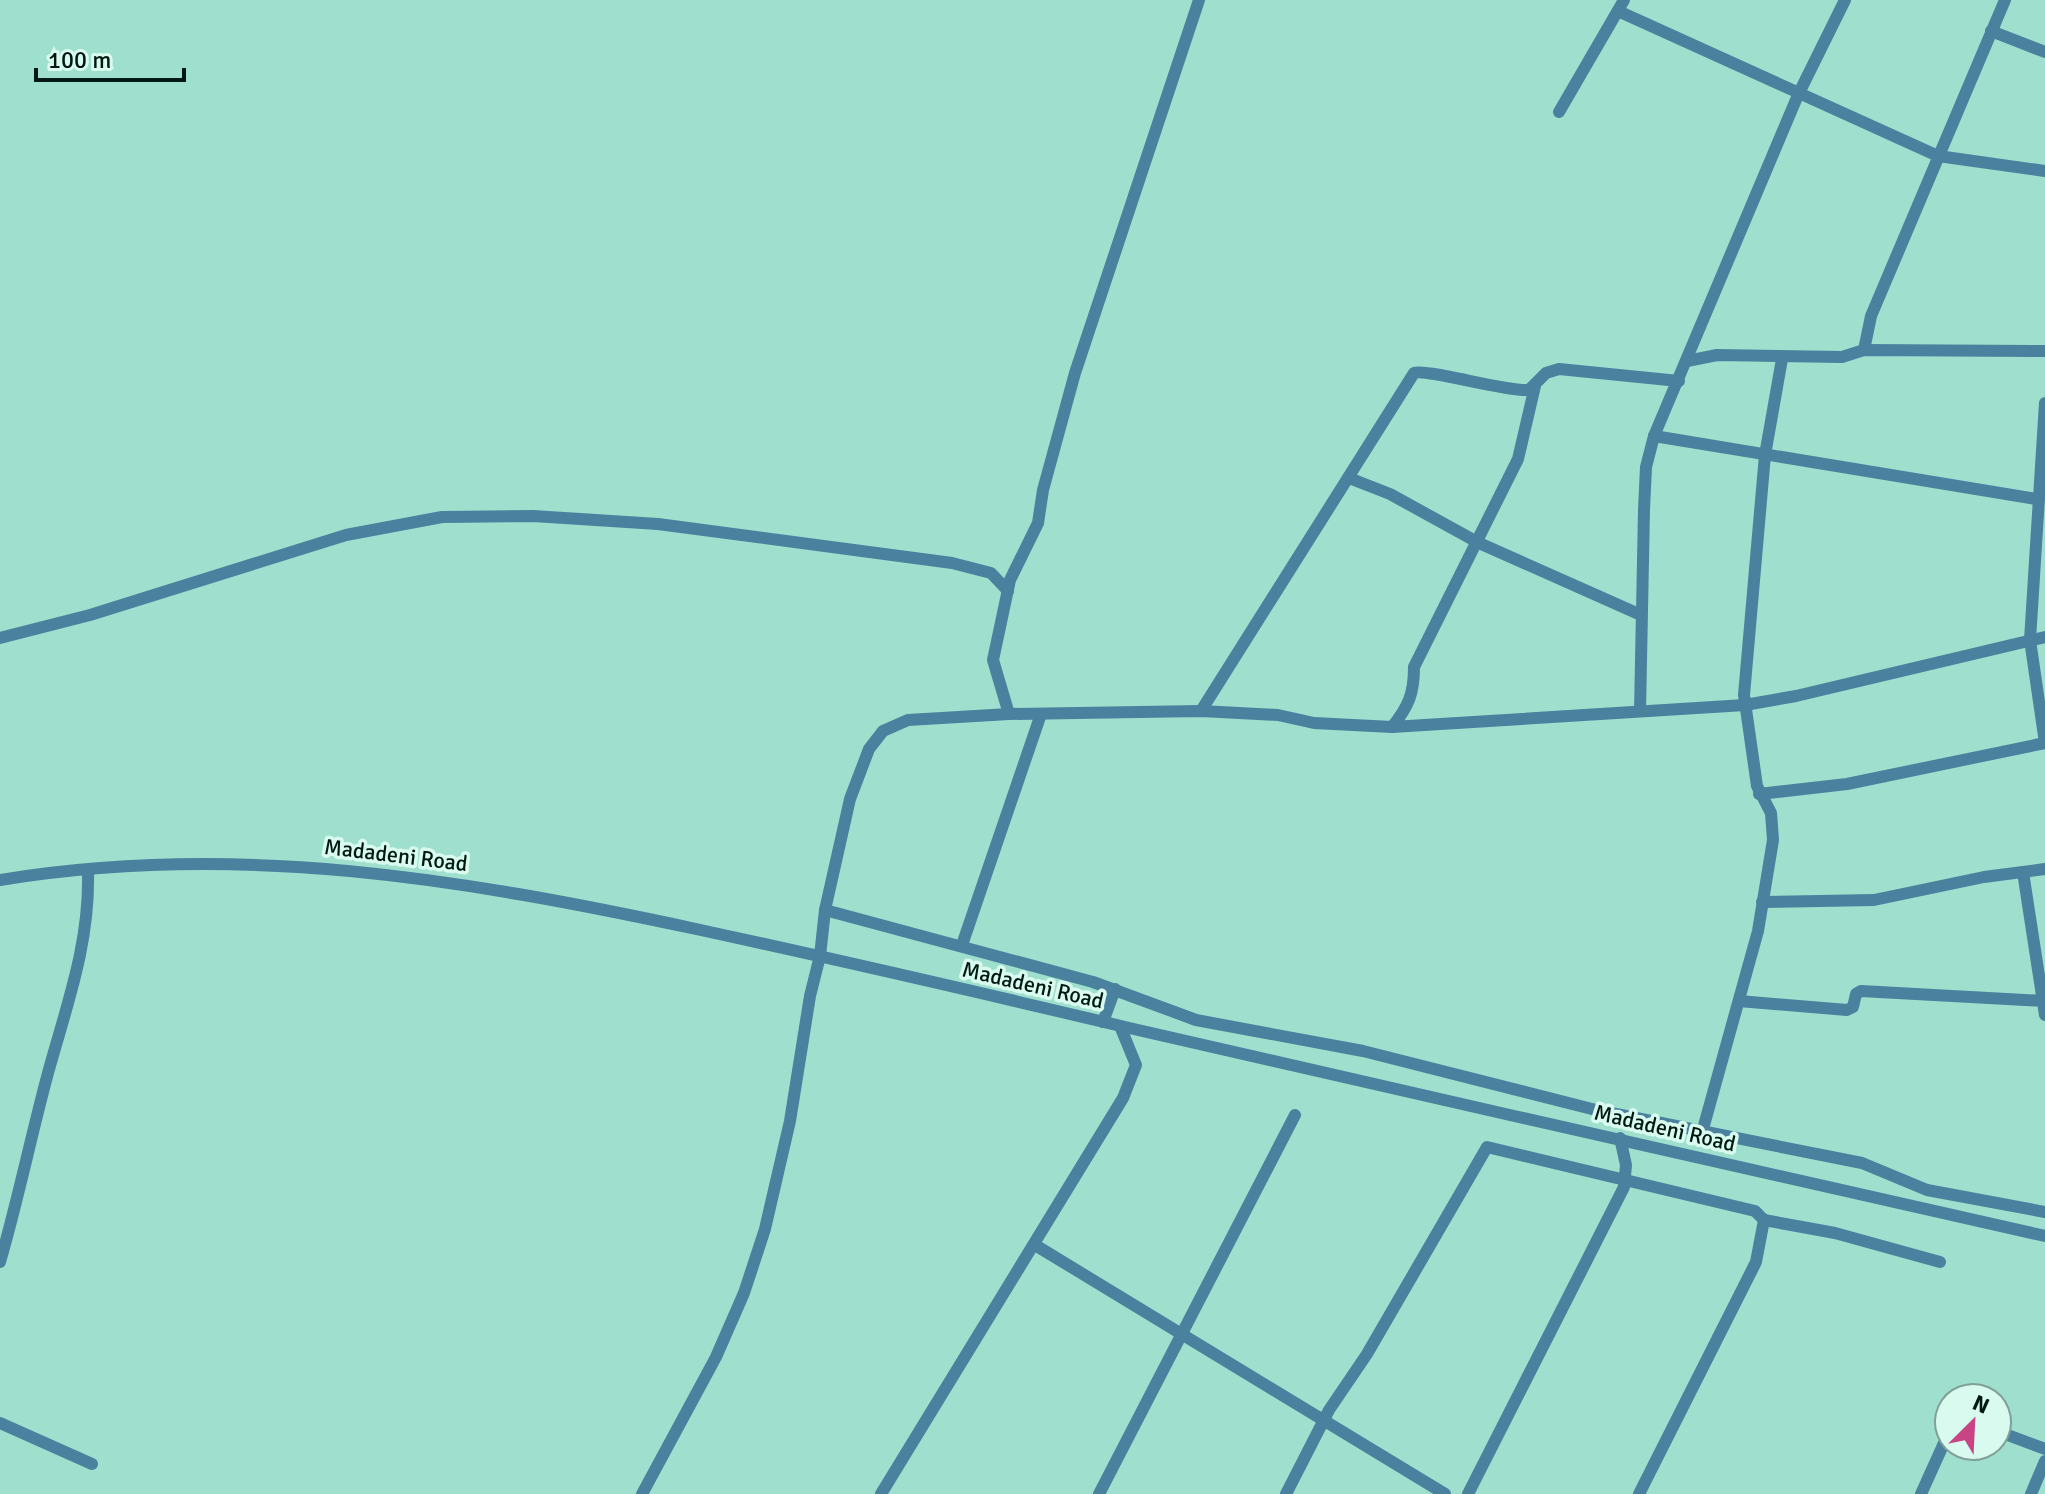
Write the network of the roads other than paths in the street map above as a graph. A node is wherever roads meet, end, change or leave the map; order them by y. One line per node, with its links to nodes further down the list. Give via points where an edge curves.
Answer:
1 (1199, 0): 23 (street, via 1075,373 1038,523 1014,567)
2 (1845, 0): 7 (street)
3 (2005, 0): 5 (street)
4 (1621, 6): 7 (street); 8 (street)
5 (1991, 31): 6 (street); 9 (street)
6 (2045, 52)
7 (1798, 95): 9 (street); 14 (street)
8 (1559, 112)
9 (1938, 156): 10 (street); 11 (street, via 1871,316)
10 (2045, 171)
11 (1864, 350): 12 (street); 13 (street, via 1842,357)
12 (2045, 351)
13 (1782, 359): 14 (street, via 1717,355); 19 (street)
14 (1687, 361): 15 (street)
15 (1679, 381): 16 (street, via 1559,369 1546,373); 18 (street)
16 (1535, 386): 20 (street, via 1517,390 1420,370); 22 (street, via 1518,459)
17 (2045, 403): 21 (street)
18 (1654, 436): 19 (street); 24 (street, via 1646,467)
19 (1765, 455): 21 (street); 28 (street)
20 (1349, 478): 22 (street, via 1390,494); 29 (street)
21 (2036, 499): 27 (street)
22 (1479, 543): 24 (street); 33 (street, via 1414,667 1414,692 1407,709)
23 (1008, 591): 26 (street, via 991,573 952,563 658,524 461,515 346,535); 31 (street, via 993,660)
24 (1641, 615): 30 (street)
25 (2045, 637): 27 (street)
26 (0, 638)
27 (2030, 640): 28 (street); 34 (street)
28 (1745, 705): 30 (street); 35 (street)
29 (1201, 711): 32 (street); 33 (street)
30 (1640, 711): 33 (street)
31 (1009, 714): 32 (street); 41 (street, via 908,720 874,739 850,799)
32 (1041, 714): 42 (street)
33 (1392, 727)
34 (2045, 743): 35 (street, via 1847,784)
35 (1759, 794): 40 (street, via 1773,823)
36 (2045, 869): 38 (street)
37 (88, 871): 39 (street, Madadeni Road); 43 (street, Madadeni Road, via 231,863 393,873 552,898); 58 (street, via 89,905 77,978)
38 (2023, 872): 40 (street, via 1874,900); 46 (street)
39 (0, 880)
40 (1762, 902): 45 (street)
41 (825, 910): 42 (street); 43 (street)
42 (962, 945): 44 (street)
43 (820, 956): 48 (street, Madadeni Road); 68 (street, via 787,1133 744,1293 694,1401)
44 (1115, 989): 48 (street); 51 (street, via 1196,1020 1390,1057 1596,1110)
45 (1739, 1001): 46 (street, via 1847,1010 1861,991); 51 (street)
46 (2044, 1001): 47 (street)
47 (2045, 1015)
48 (1103, 1022): 49 (street, Madadeni Road)
49 (1120, 1026): 52 (street, Madadeni Road); 57 (street, via 1136,1059 1135,1074)
50 (1295, 1115): 60 (street)
51 (1703, 1129): 54 (street, via 1862,1163 1927,1190)
52 (1620, 1138): 53 (street); 56 (street, Madadeni Road)
53 (1626, 1181): 55 (street, via 1755,1211); 61 (street, via 1487,1147); 73 (street)
54 (2045, 1212)
55 (1764, 1220): 59 (street); 74 (street, via 1756,1262)
56 (2045, 1236)
57 (1035, 1245): 60 (street); 69 (street)
58 (0, 1262)
59 (1940, 1262)
60 (1182, 1335): 61 (street); 70 (street)
61 (1324, 1421): 71 (street); 72 (street)
62 (0, 1423): 67 (street)
63 (2013, 1437): 64 (street)
64 (2045, 1449)
65 (2045, 1461): 76 (street)
66 (1935, 1462): 75 (street)
67 (92, 1464)
68 (642, 1494)
69 (881, 1494)
70 (1099, 1494)
71 (1286, 1494)
72 (1445, 1494)
73 (1468, 1494)
74 (1639, 1494)
75 (1921, 1494)
76 (2031, 1494)

